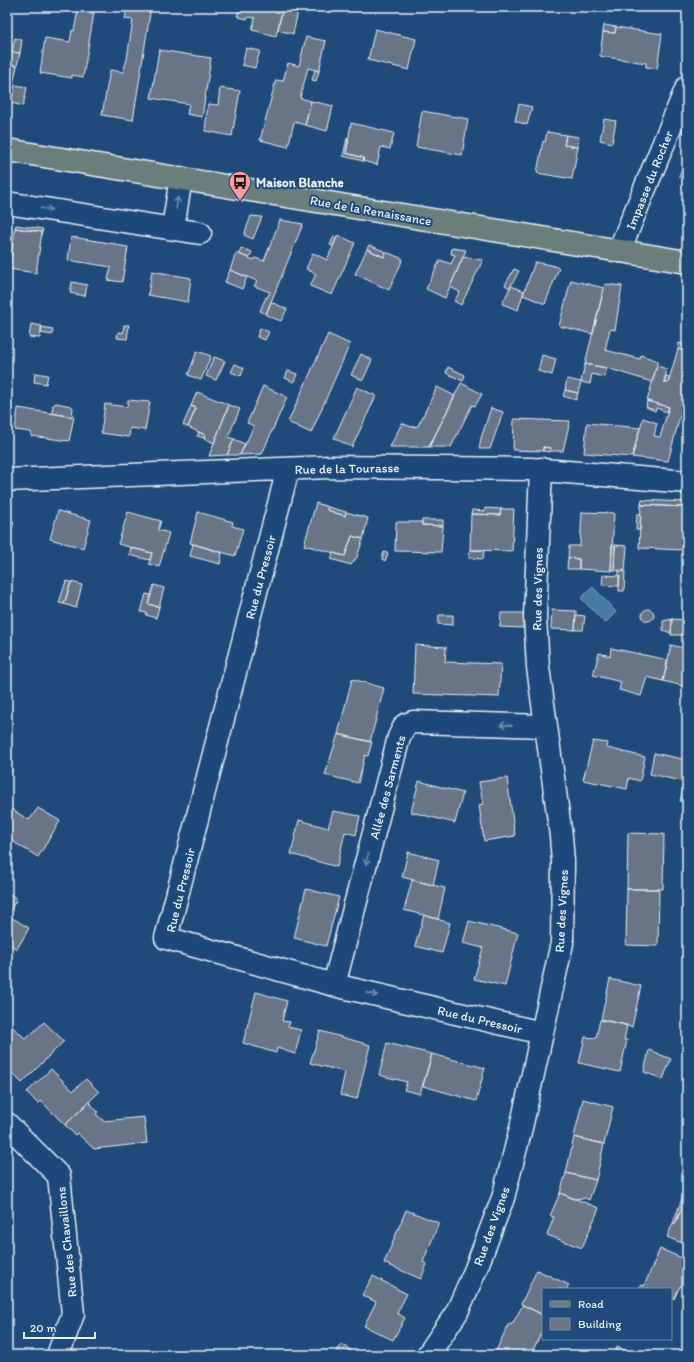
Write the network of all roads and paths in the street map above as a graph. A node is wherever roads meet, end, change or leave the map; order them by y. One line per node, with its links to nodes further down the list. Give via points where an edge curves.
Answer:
1 (687, 87): 7 (street, Impasse du Rocher)
2 (7, 150): 3 (main road, Rue de la Renaissance)
3 (181, 178): 5 (street, one-way to 3); 7 (main road, Rue de la Renaissance)
4 (7, 203): 5 (street, one-way to 5)
5 (174, 228): 6 (street)
6 (200, 233)
7 (619, 251): 8 (main road, Rue de la Renaissance)
8 (687, 262)
9 (288, 469): 10 (street, Rue de la Tourasse); 11 (street, Rue de la Tourasse); 14 (street, Rue du Pressoir, via 166,938)
10 (541, 469): 12 (street, Rue de la Tourasse); 13 (street, Rue des Vignes, via 535,617)
11 (7, 480)
12 (687, 482)
13 (545, 726): 14 (street, Allée des Sarments, one-way to 14, via 413,722 405,725 399,737); 15 (street, Rue des Vignes, via 563,862 562,944)
14 (334, 985): 15 (street, Rue du Pressoir, one-way to 15)
15 (542, 1033): 18 (street, Rue des Vignes, via 503,1198 457,1312)
16 (7, 1124): 17 (street, Rue des Chavaillons, via 59,1176 73,1314)
17 (58, 1355)
18 (428, 1355)

